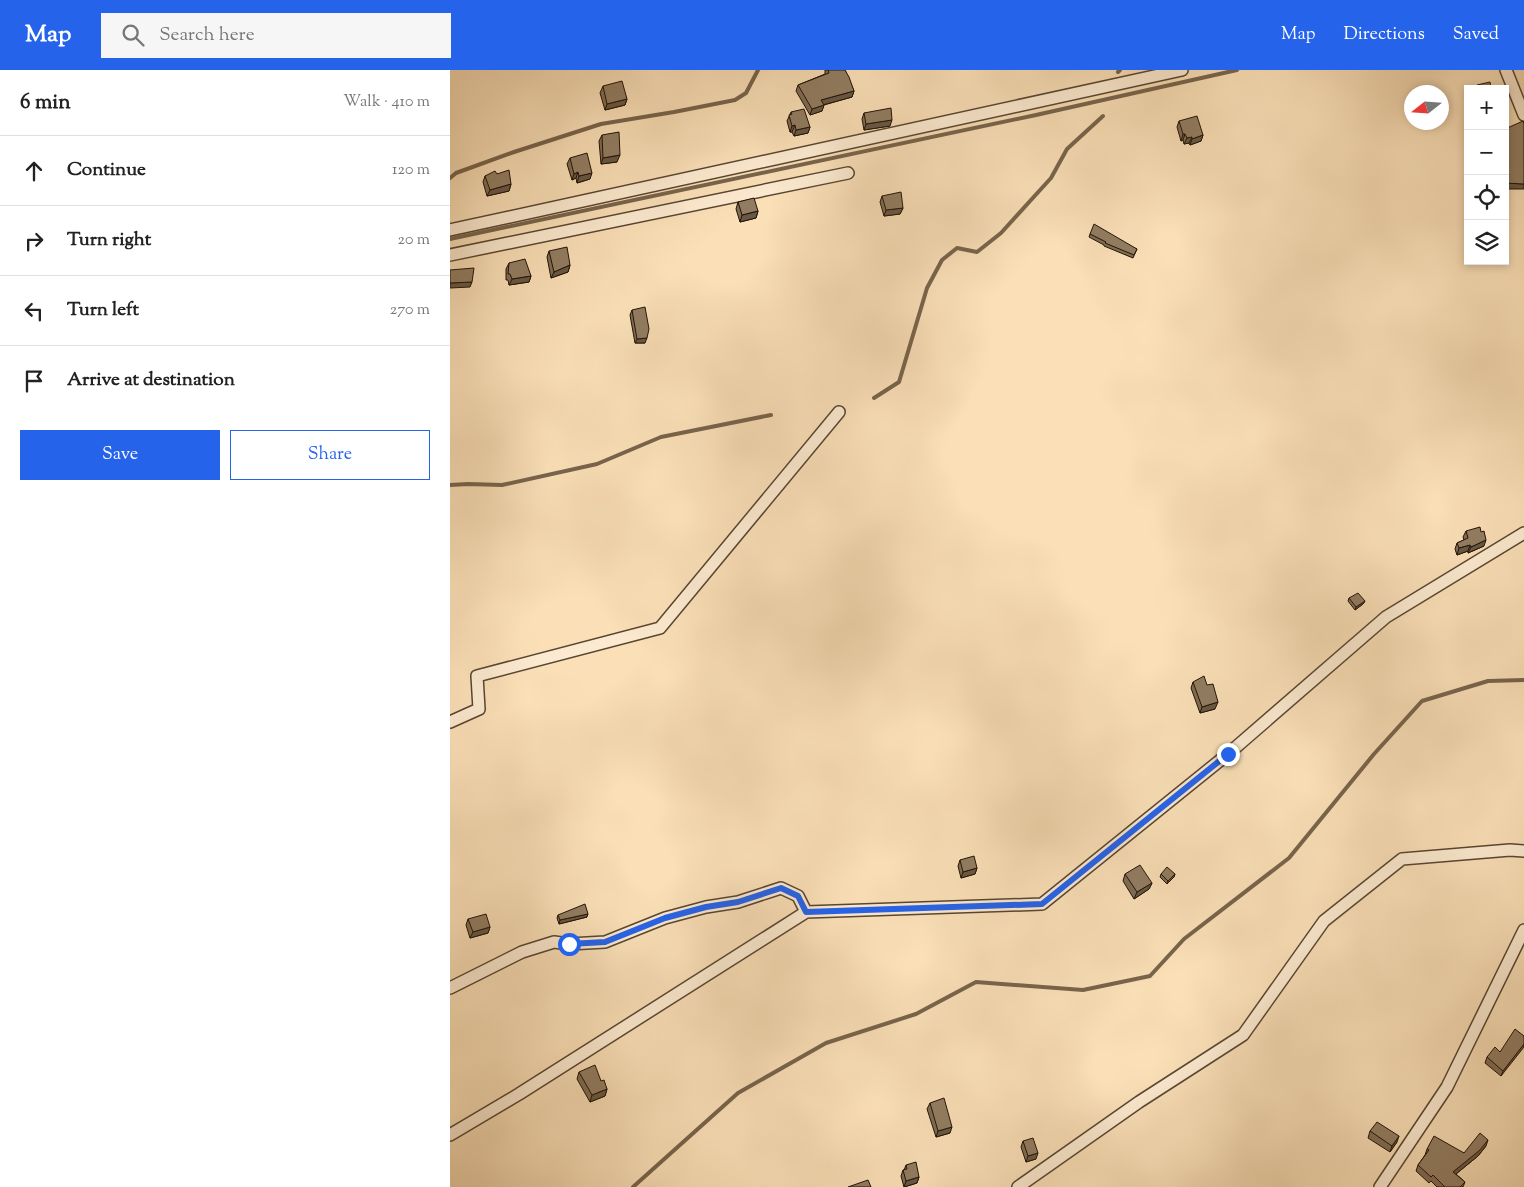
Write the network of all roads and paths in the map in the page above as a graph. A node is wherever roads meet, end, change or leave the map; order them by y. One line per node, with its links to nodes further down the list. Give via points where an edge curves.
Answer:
1 (1182, 70): 5 (street)
2 (1506, 70): 3 (street)
3 (1524, 114)
4 (848, 172): 6 (street)
5 (450, 230)
6 (450, 255)
7 (839, 412): 9 (street, via 660,628 477,676 480,709)
8 (1524, 533): 11 (street, via 1386,617 1228,754 1042,904)
9 (450, 722)
10 (1524, 851): 15 (street, via 1402,859 1324,921 1243,1035 1139,1102)
11 (806, 912): 13 (street, via 798,896 781,888 738,902 665,918 605,942 554,942 522,952); 14 (street)
12 (1524, 930): 16 (street, via 1447,1088)
13 (450, 988)
14 (450, 1135)
15 (1018, 1187)
16 (1380, 1187)

